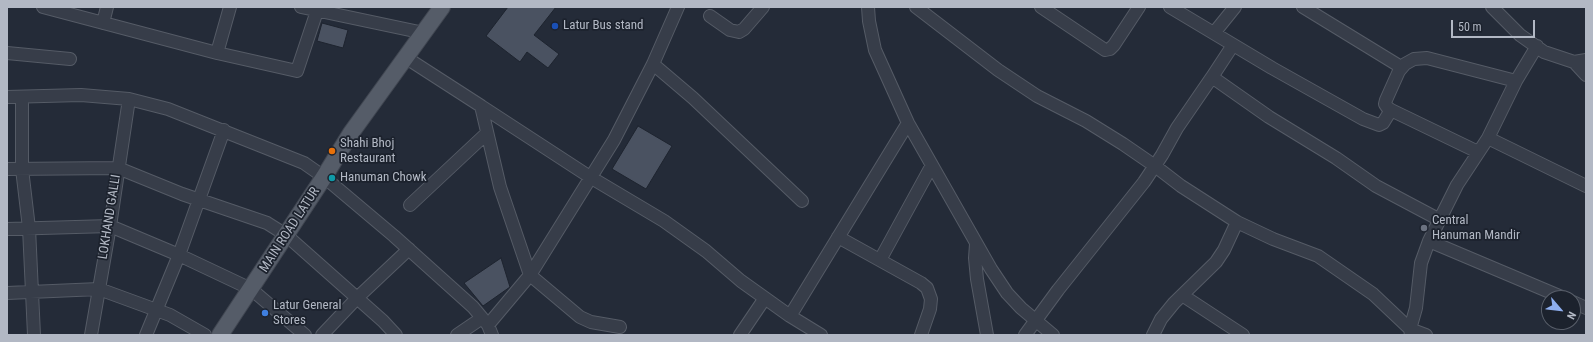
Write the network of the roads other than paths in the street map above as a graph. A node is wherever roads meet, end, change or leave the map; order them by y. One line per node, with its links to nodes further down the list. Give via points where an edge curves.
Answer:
1 (43, 7): 18 (street)
2 (107, 7): 18 (street)
3 (230, 7): 24 (street)
4 (301, 7): 16 (street)
5 (442, 7): 19 (main road, MAIN ROAD LATUR)
6 (678, 7): 29 (street)
7 (763, 7): 17 (street, via 744,30 739,32 730,30)
8 (868, 7): 39 (street, via 875,50)
9 (916, 7): 45 (street, via 998,70 1037,96 1086,121)
10 (1041, 7): 11 (street, via 1105,50 1114,45)
11 (1139, 7)
12 (1170, 7): 20 (street)
13 (1235, 7): 20 (street)
14 (1303, 7): 30 (street)
15 (1492, 7): 22 (street, via 1520,35)
16 (317, 11): 19 (street); 24 (street, via 297,71)
17 (710, 16)
18 (103, 23): 24 (street)
19 (424, 33): 25 (main road, MAIN ROAD LATUR)
20 (1214, 34): 21 (street)
21 (1233, 45): 32 (street); 38 (street, via 1373,124 1382,123)
22 (1537, 46): 28 (street, via 1544,52); 33 (street)
23 (7, 53): 26 (street)
24 (217, 53)
25 (405, 57): 37 (street); 49 (main road, MAIN ROAD LATUR, via 351,133)
26 (70, 59)
27 (1586, 60): 28 (street)
28 (1574, 62): 31 (street)
29 (653, 64): 50 (street, via 614,140); 53 (street, via 693,98)
30 (1401, 67): 33 (street, via 1414,58 1427,58); 38 (street, via 1385,104)
31 (1586, 75)
32 (1212, 77): 45 (street); 55 (street, via 1376,186)
33 (1516, 81): 42 (street)
34 (7, 97): 35 (street)
35 (22, 97): 36 (street, via 81,95); 48 (street)
36 (129, 99): 40 (street, via 168,109); 46 (street, LOKHAND GALLI)
37 (481, 106): 41 (street); 50 (street)
38 (1391, 110): 43 (street)
39 (908, 123): 44 (street); 61 (street)
40 (224, 130): 49 (street, via 304,163); 52 (street)
41 (487, 133): 54 (street); 67 (street, via 500,187)
42 (1488, 138): 43 (street); 51 (street)
43 (1478, 152): 55 (street)
44 (932, 165): 63 (street); 66 (street)
45 (1155, 166): 56 (street); 78 (street)
46 (118, 168): 48 (street); 52 (street); 57 (street, LOKHAND GALLI)
47 (7, 169): 48 (street)
48 (22, 169): 58 (street)
49 (324, 177): 60 (main road, MAIN ROAD LATUR); 64 (street)
50 (590, 177): 67 (street); 75 (street, via 664,221)
51 (1586, 186)
52 (199, 200): 60 (street, via 267,224); 65 (street)
53 (802, 201)
54 (410, 205)
55 (1440, 220): 62 (street)
56 (1237, 222): 73 (street, via 1216,262); 81 (street, via 1318,256 1373,294)
57 (110, 226): 58 (street); 65 (street); 68 (street, LOKHAND GALLI)
58 (29, 228): 59 (street); 71 (street)
59 (7, 229)
60 (286, 235): 69 (main road, MAIN ROAD LATUR); 74 (street)
61 (838, 237): 66 (street); 77 (street)
62 (1429, 241): 70 (street); 81 (street, via 1420,263 1416,308)
63 (976, 244): 78 (street, via 1007,293); 94 (street, via 977,278)
64 (409, 249): 74 (street); 79 (street, via 473,307)
65 (179, 255): 69 (street); 76 (street)
66 (880, 260): 93 (street, via 927,288 931,299 930,309)
67 (530, 275): 79 (street); 80 (street, via 580,317 590,322)
68 (99, 289): 71 (street); 76 (street); 83 (street, LOKHAND GALLI)
69 (251, 289): 86 (main road, MAIN ROAD LATUR); 87 (street)
70 (1545, 290)
71 (31, 292): 72 (street); 82 (street)
72 (7, 293)
73 (1182, 295): 97 (street, via 1161,319); 98 (street)
74 (357, 298): 88 (street); 89 (street)
75 (765, 298): 77 (street); 91 (street)
76 (156, 310): 84 (street); 85 (street)
77 (790, 316): 92 (street)
78 (1035, 321): 95 (street); 96 (street)
79 (487, 326): 90 (street)
80 (620, 327)
81 (1410, 332): 99 (street)
82 (34, 335)
83 (91, 335)
84 (146, 335)
85 (205, 335)
86 (220, 335)
87 (305, 335)
88 (322, 335)
89 (396, 335)
90 (456, 335)
91 (740, 335)
92 (821, 335)
93 (921, 335)
94 (987, 335)
95 (1025, 335)
96 (1053, 335)
97 (1153, 335)
98 (1243, 335)
99 (1426, 335)

